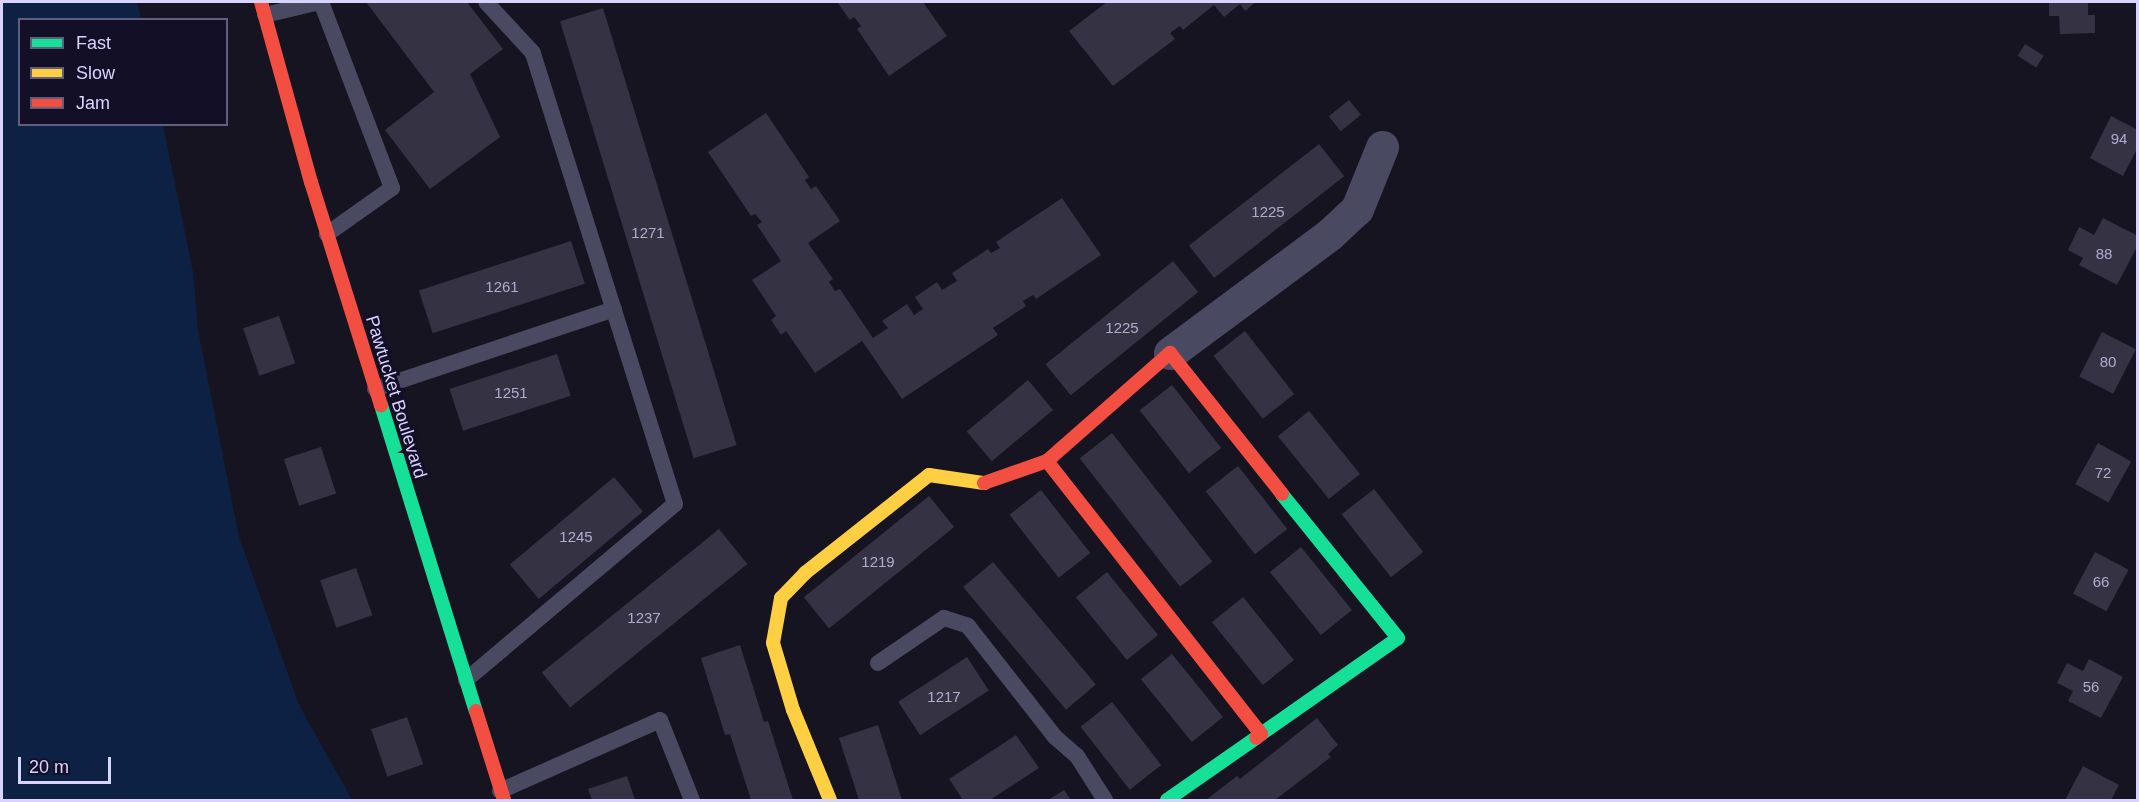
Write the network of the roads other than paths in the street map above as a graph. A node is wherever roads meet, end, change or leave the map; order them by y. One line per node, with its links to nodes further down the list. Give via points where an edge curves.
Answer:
1 (320, 2): 3 (lane); 5 (lane, via 392,188)
2 (486, 2): 6 (lane, via 533,53)
3 (263, 8): 5 (street, Pawtucket Boulevard)
4 (1382, 147): 7 (street, via 1357,209 1330,234)
5 (327, 234): 8 (street, Pawtucket Boulevard)
6 (614, 309): 8 (lane); 11 (lane, via 675,504)
7 (1170, 353): 9 (street); 12 (street, via 1398,639)
8 (375, 389): 11 (street, Pawtucket Boulevard)
9 (1047, 461): 12 (street); 15 (street, via 988,484 929,475 806,573 781,598 773,643 793,710)
10 (878, 663): 16 (lane, via 944,618 968,626 1055,737 1077,756)
11 (466, 680): 13 (street, Pawtucket Boulevard)
12 (1261, 734): 17 (street)
13 (502, 796): 14 (lane, via 660,720)
14 (692, 801)
15 (830, 801)
16 (1105, 801)
17 (1167, 801)

